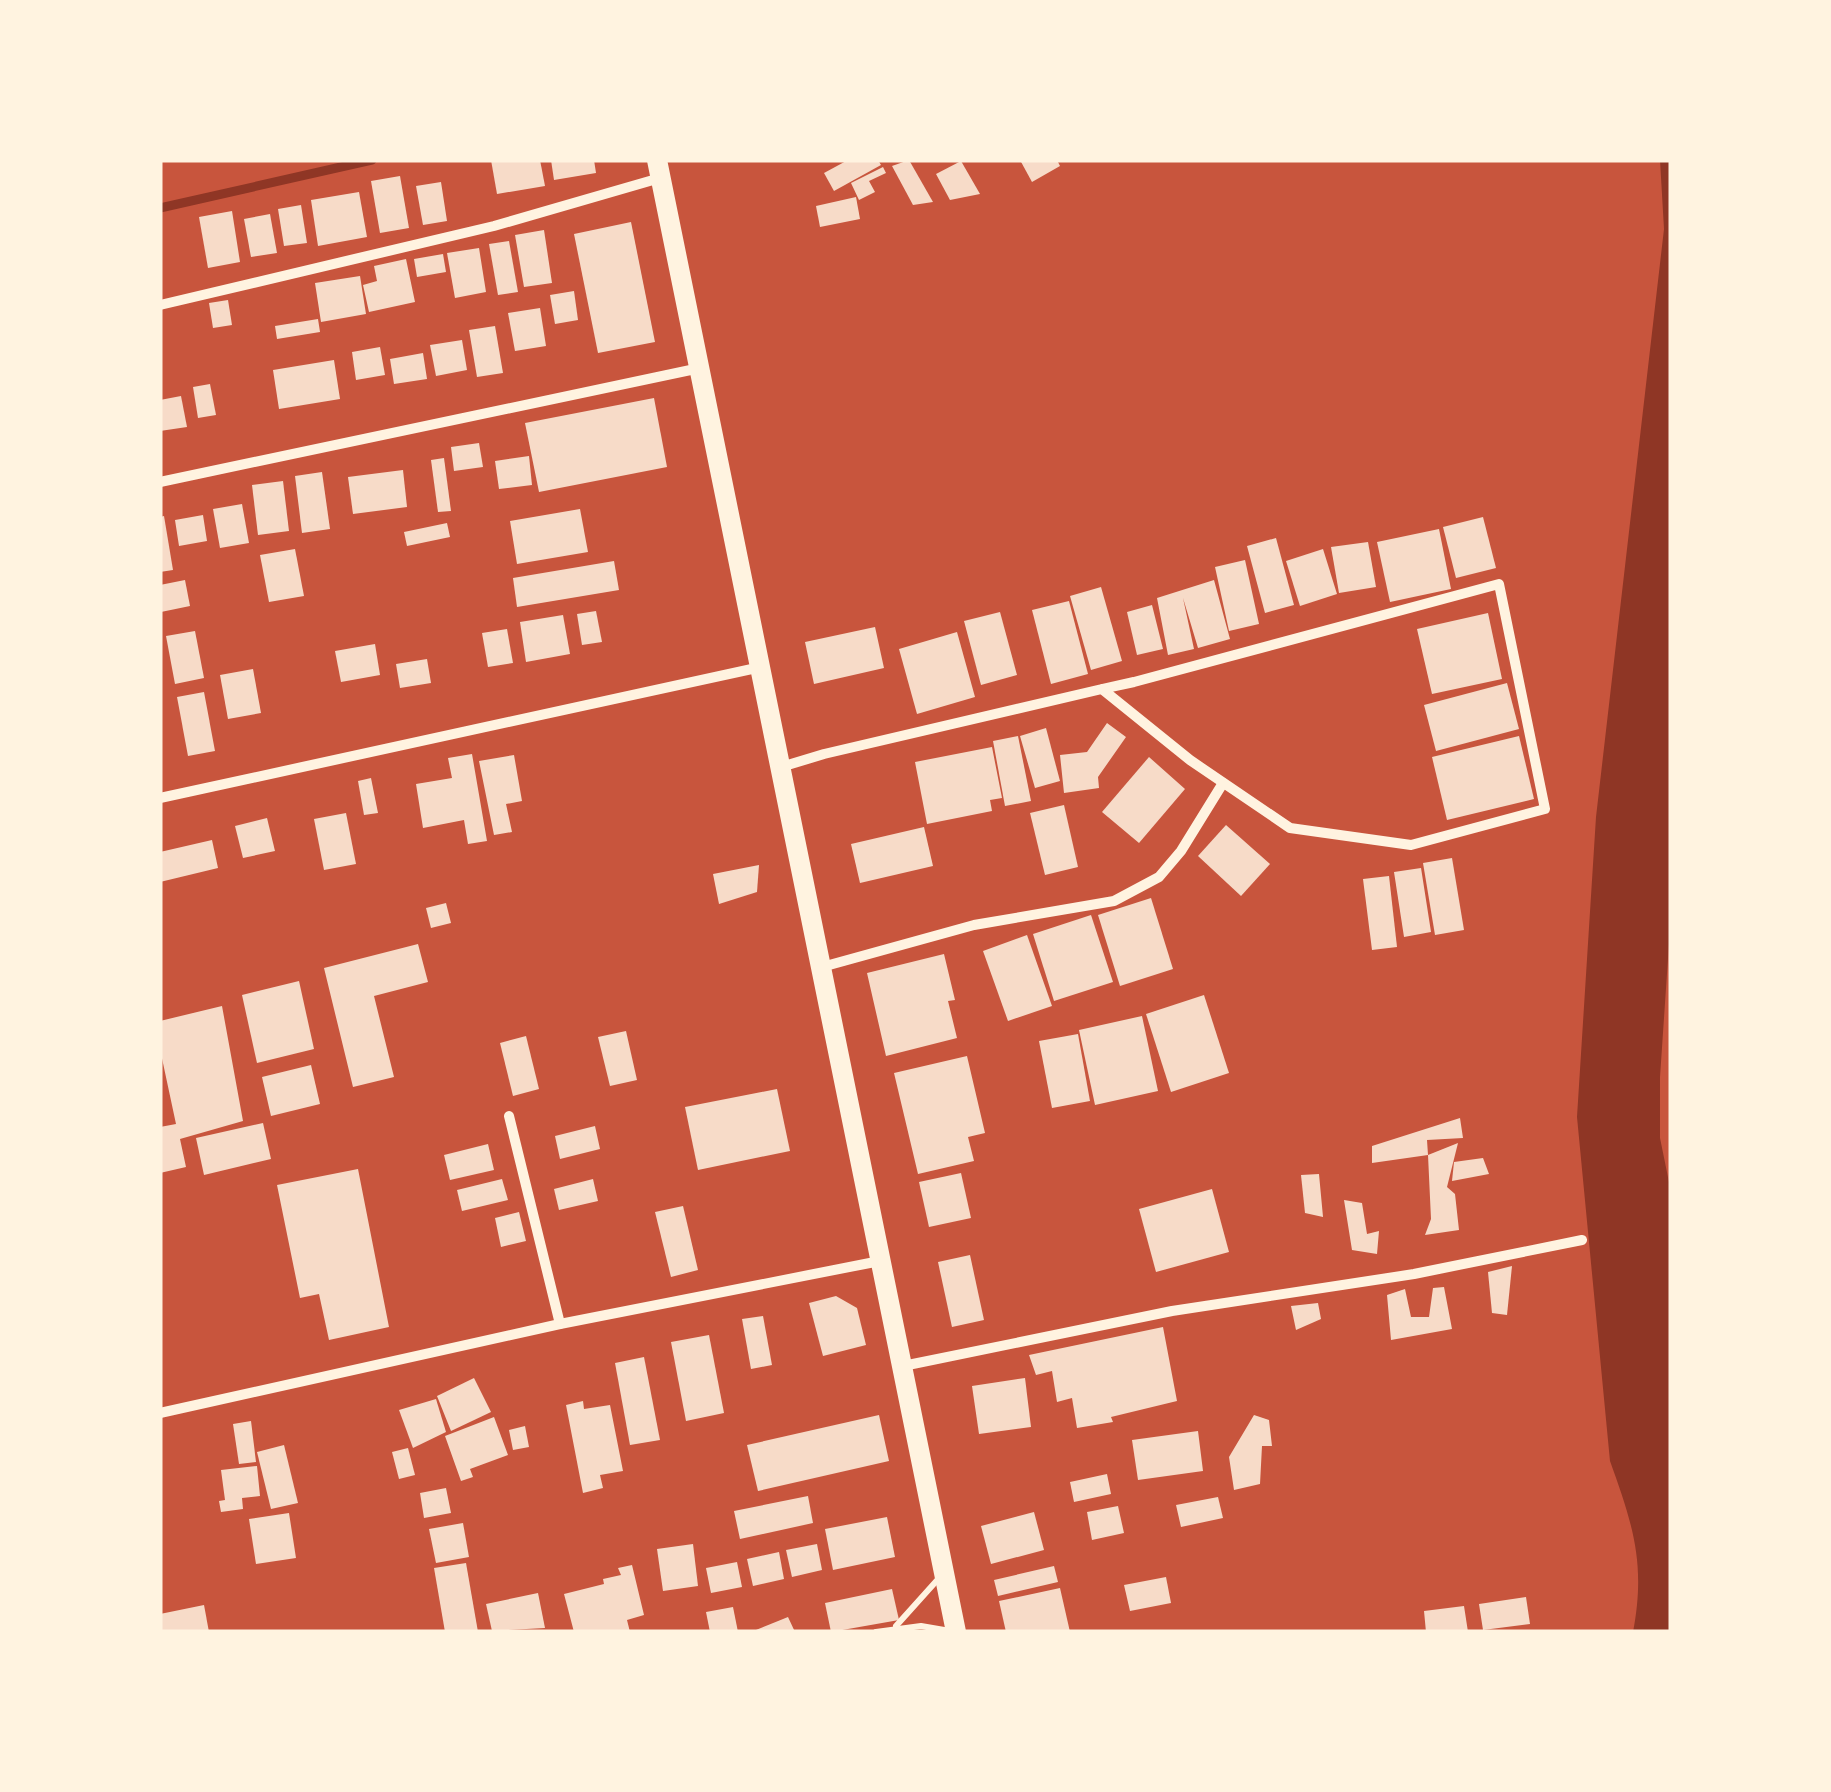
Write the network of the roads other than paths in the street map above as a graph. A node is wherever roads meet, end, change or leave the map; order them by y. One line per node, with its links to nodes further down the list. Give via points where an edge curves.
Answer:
1 (659, 169): 2 (street, via 494,226); 3 (highway)
2 (160, 305)
3 (700, 368): 4 (street); 5 (highway)
4 (160, 482)
5 (762, 667): 7 (highway); 9 (street)
6 (1102, 689): 7 (street); 8 (street); 8 (street, via 1499,584 1544,810 1412,845 1290,828)
7 (781, 767): 10 (highway)
8 (1223, 782): 10 (street, via 1158,877 1114,901 974,925)
9 (160, 798)
10 (821, 968): 13 (highway)
11 (509, 1116): 14 (street)
12 (1582, 1240): 15 (street)
13 (881, 1260): 14 (street); 15 (highway)
14 (560, 1324): 16 (street)
15 (902, 1366): 17 (highway)
16 (160, 1413)
17 (944, 1572): 18 (lane); 20 (highway)
18 (896, 1626): 19 (lane); 20 (lane)
19 (876, 1632)
20 (956, 1632)

